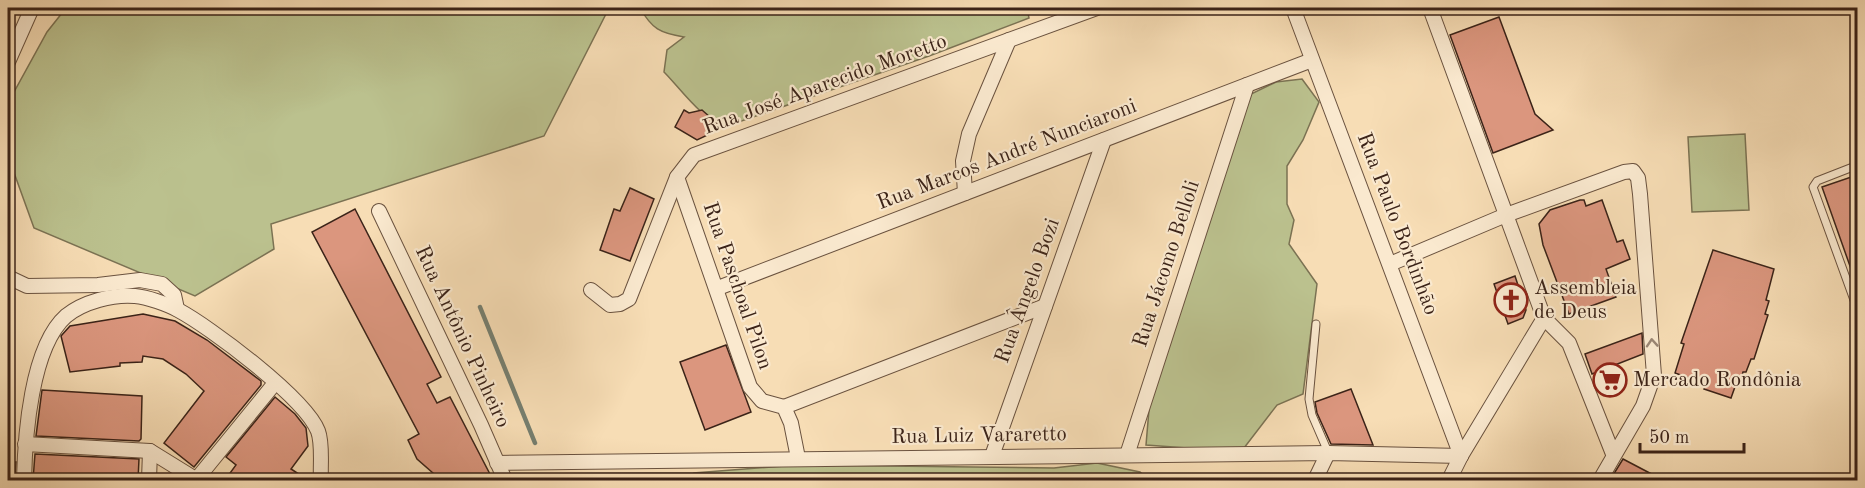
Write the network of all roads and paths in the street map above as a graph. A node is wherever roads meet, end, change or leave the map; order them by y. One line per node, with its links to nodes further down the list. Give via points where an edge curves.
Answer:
1 (32, 8): 7 (street)
2 (1097, 8): 5 (street, Rua José Aparecido Moretto)
3 (1293, 8): 6 (street, Rua Paulo Bordinhão)
4 (1430, 8): 14 (street)
5 (1009, 40): 11 (street, Rua José Aparecido Moretto, via 694,155); 12 (street, via 969,134 963,161)
6 (1312, 60): 8 (street, Rua Marcos André Nunciaroni); 15 (street, Rua Paulo Bordinhão)
7 (8, 62)
8 (1247, 85): 9 (street, Rua Marcos André Nunciaroni); 30 (street, Rua Jácomo Belloli)
9 (1104, 140): 12 (street, Rua Marcos André Nunciaroni); 19 (street, Rua Ângelo Bozi)
10 (1857, 165): 21 (lane, via 1817,181 1814,187)
11 (677, 177): 17 (street, Rua Paschoal Pilon); 18 (street, Rua José Aparecido Moretto, via 629,299 610,305)
12 (965, 193): 17 (street, Rua Marcos André Nunciaroni)
13 (379, 211): 34 (street, Rua Antônio Pinheiro)
14 (1506, 215): 15 (street); 22 (street); 29 (street, one-way to 14, via 1643,406 1654,375 1638,178 1633,171 1624,172)
15 (1390, 264): 32 (street, Rua Paulo Bordinhão)
16 (8, 277): 20 (street, via 27,286 140,280 162,284 174,295)
17 (718, 288): 25 (street, Rua Paschoal Pilon, via 750,387 762,401)
18 (591, 290)
19 (1046, 306): 25 (street); 31 (street, Rua Ângelo Bozi)
20 (177, 309): 24 (street); 26 (street, via 135,296 94,301 66,316 50,337 39,369)
21 (1857, 311)
22 (1544, 318): 29 (street, via 1569,343); 32 (street)
23 (1316, 324): 28 (lane, via 1309,399)
24 (275, 383): 37 (street); 38 (street, via 296,400 318,431)
25 (784, 407): 33 (street)
26 (25, 444): 27 (street); 35 (street)
27 (150, 451): 36 (street); 37 (street)
28 (1328, 453): 30 (street, Rua Luiz Vararetto); 32 (street, Rua Luiz Vararetto); 40 (street)
29 (1613, 454): 42 (street)
30 (1127, 455): 31 (street, Rua Luiz Vararetto)
31 (992, 456): 33 (street, Rua Luiz Vararetto)
32 (1461, 456): 41 (street)
33 (798, 458): 34 (street, Rua Luiz Vararetto)
34 (497, 463): 39 (street, Rua Antônio Pinheiro)
35 (24, 480)
36 (149, 480)
37 (197, 480)
38 (321, 480)
39 (505, 480)
40 (1315, 480)
41 (1449, 480)
42 (1600, 480)

